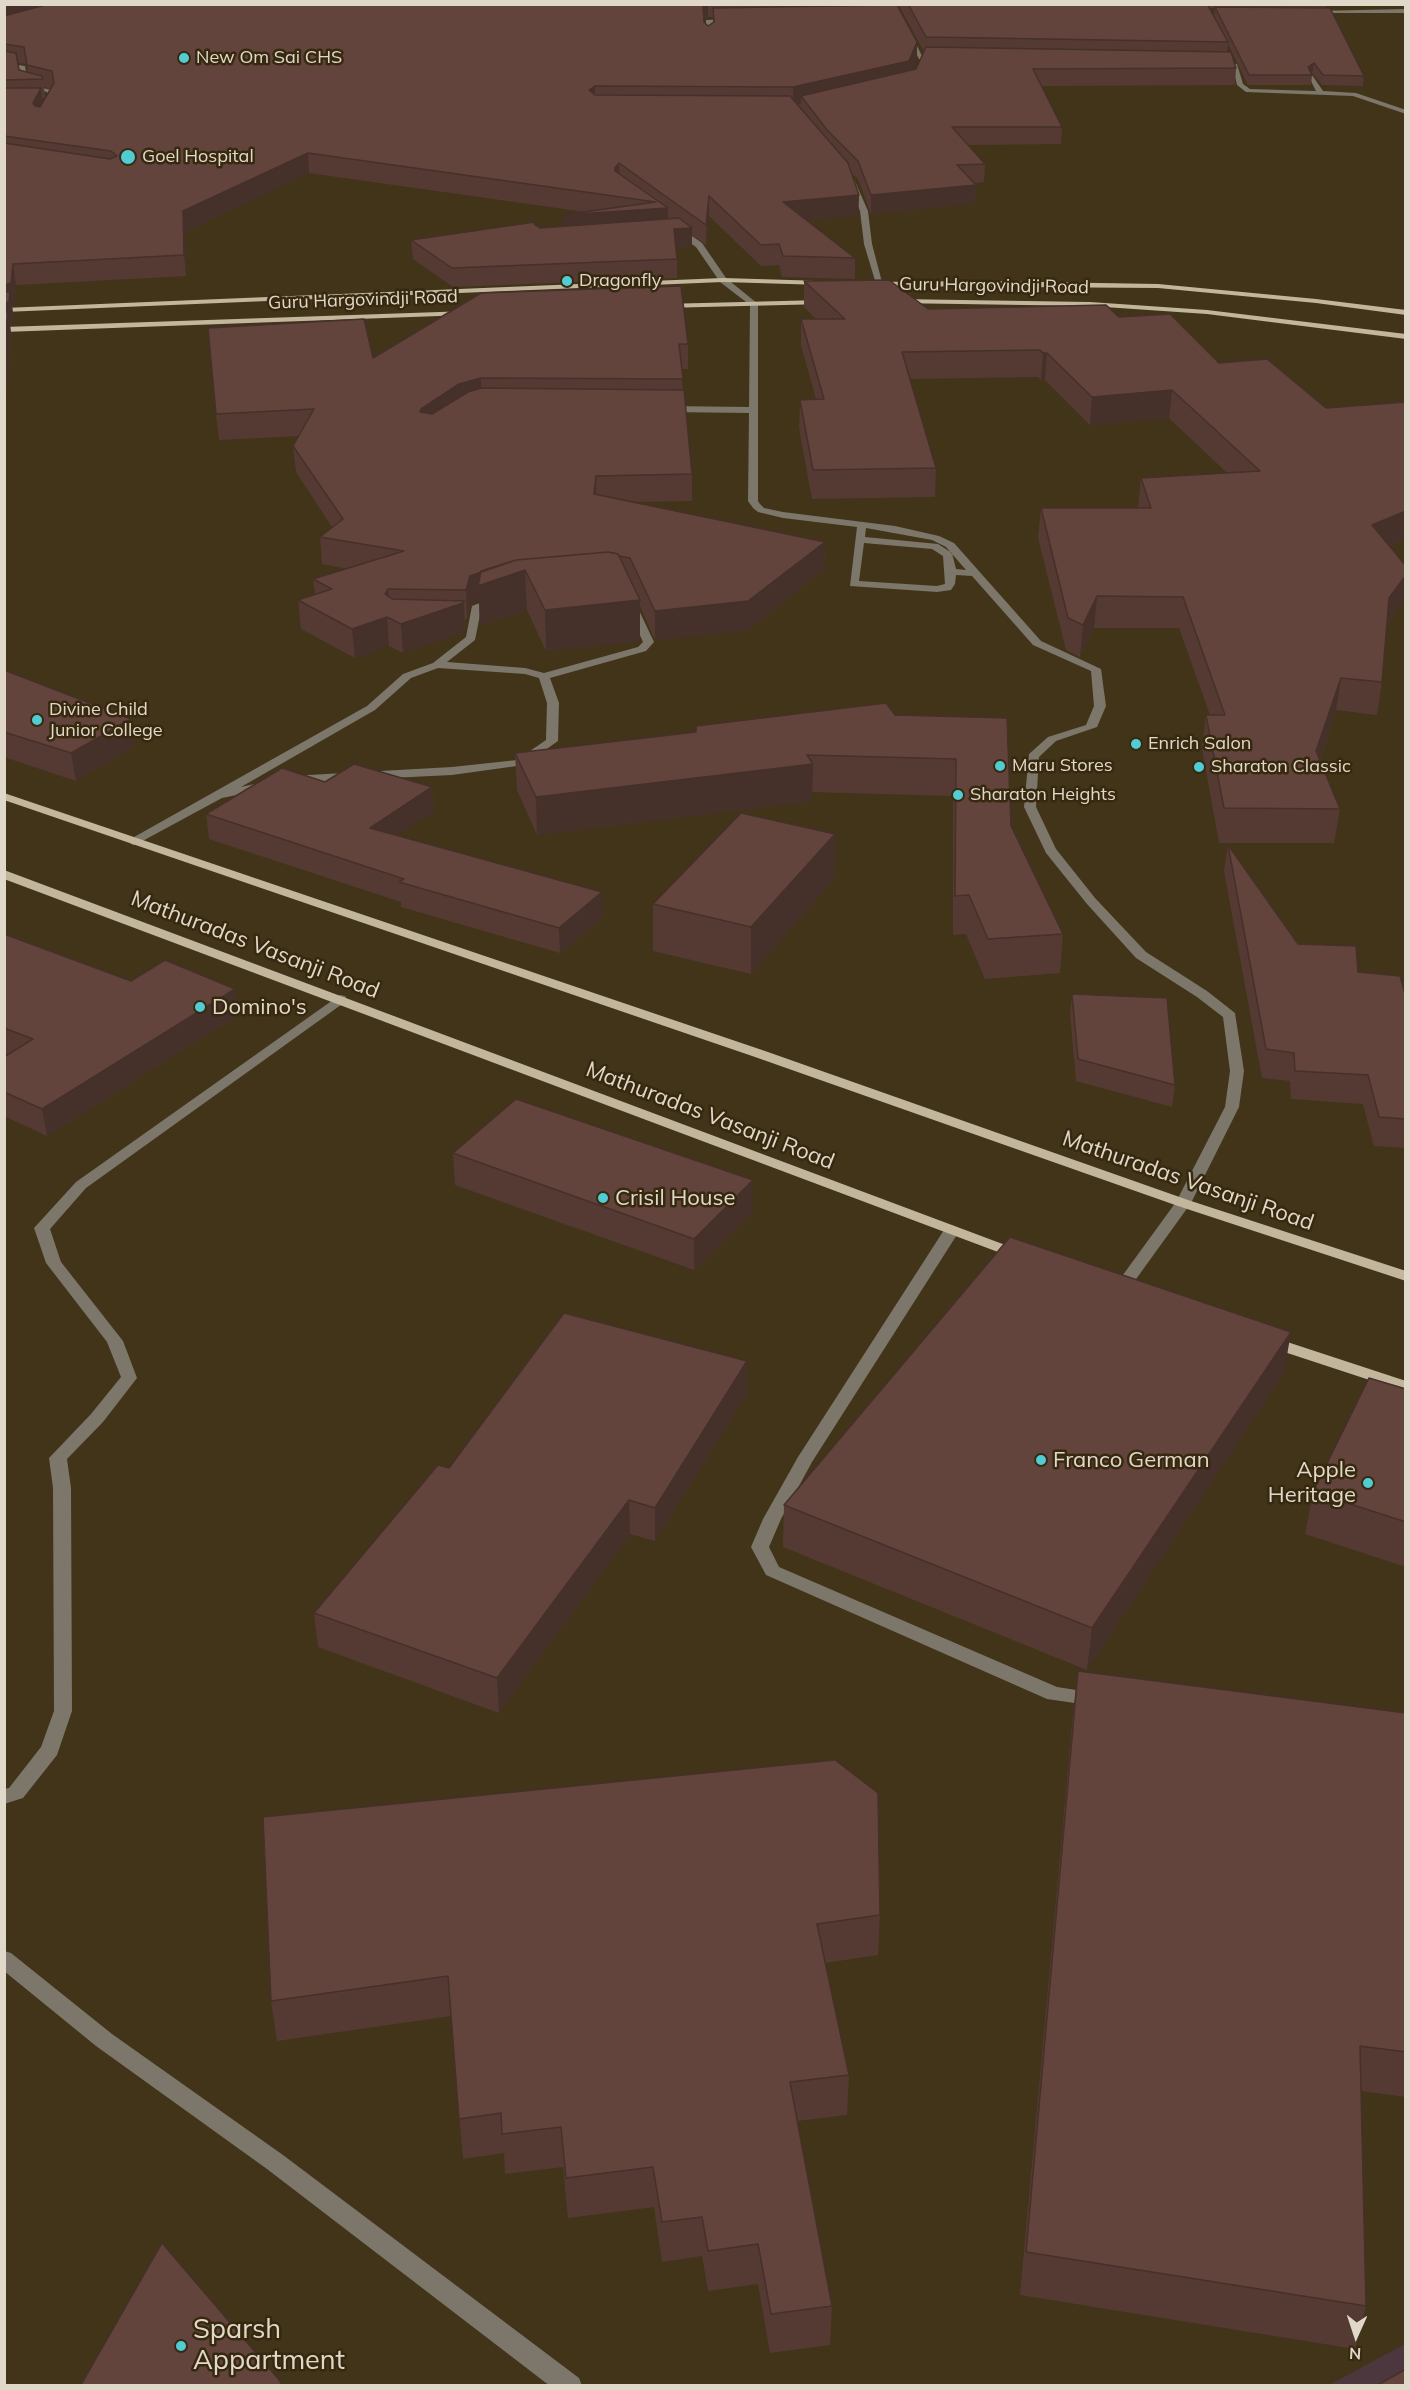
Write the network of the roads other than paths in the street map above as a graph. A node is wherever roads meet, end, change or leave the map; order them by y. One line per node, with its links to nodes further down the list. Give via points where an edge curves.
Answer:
1 (893, 4): 4 (street)
2 (1406, 11): 3 (street)
3 (1307, 13)
4 (899, 18): 5 (street); 9 (street)
5 (887, 19)
6 (744, 20): 7 (street, via 708,21)
7 (709, 39)
8 (1228, 54): 12 (street)
9 (922, 59): 10 (street); 14 (street)
10 (933, 59)
11 (1222, 64): 12 (street)
12 (1234, 64): 16 (street, via 1240,85 1248,91)
13 (4, 65): 18 (street, via 23,67 25,86 50,91)
14 (919, 67)
15 (1312, 77): 16 (street)
16 (1321, 94): 20 (street, via 1354,94)
17 (40, 102): 18 (street)
18 (51, 102): 19 (street)
19 (46, 112)
20 (1406, 112)
21 (845, 174): 28 (street, via 852,181 864,211 868,244)
22 (664, 220): 24 (street)
23 (669, 232): 24 (street)
24 (680, 232): 25 (street, via 699,245)
25 (723, 280): 26 (main road, Guru Hargovindji Road); 31 (street); 33 (main road, Guru Hargovindji Road)
26 (835, 283)
27 (868, 284): 28 (main road, Guru Hargovindji Road)
28 (880, 284): 35 (main road, Guru Hargovindji Road, via 1158,286)
29 (883, 301): 37 (main road, Guru Hargovindji Road, via 1172,310)
30 (836, 302): 31 (main road)
31 (754, 304): 32 (main road); 39 (street)
32 (653, 306)
33 (4, 310)
34 (476, 312): 36 (main road, Guru Hargovindji Road)
35 (1406, 313)
36 (4, 330)
37 (1406, 337)
38 (659, 409): 39 (street)
39 (753, 410): 40 (street, via 756,506 783,515)
40 (862, 525): 41 (street); 43 (street, via 935,538 950,545)
41 (860, 540): 42 (street, via 934,546 948,555); 42 (street, via 854,585 947,588)
42 (951, 572): 43 (street)
43 (975, 573): 53 (street, via 1037,643 1096,669 1100,706 1091,727 1052,739 1033,756 1030,807 1050,850 1090,901 1141,955 1230,1016 1237,1071 1233,1107)
44 (624, 589): 47 (street, via 648,642 642,649)
45 (508, 596): 46 (street, via 476,608 466,624 474,629 471,638)
46 (437, 665): 47 (street, via 525,670); 48 (street, via 407,676 371,708)
47 (544, 676): 48 (street, via 553,703 552,741 520,763 452,771 302,777)
48 (218, 795): 50 (street)
49 (4, 796): 50 (main road, Mathuradas Vasanji Road)
50 (133, 841): 53 (main road, Mathuradas Vasanji Road)
51 (4, 874): 52 (main road, Mathuradas Vasanji Road)
52 (340, 999): 54 (main road, Mathuradas Vasanji Road); 61 (street, via 81,1185 42,1228 54,1263 116,1341 129,1378 58,1458 62,1488 63,1711 50,1750 16,1793)
53 (1183, 1203): 56 (main road, Mathuradas Vasanji Road); 57 (street)
54 (952, 1230): 55 (main road, Mathuradas Vasanji Road); 60 (street, via 804,1461 760,1547 772,1571 1054,1694)
55 (1035, 1261)
56 (1406, 1276)
57 (1120, 1290)
58 (1252, 1335): 59 (main road)
59 (1406, 1387)
60 (1112, 1702)
61 (4, 1797)
62 (4, 1959): 63 (street, via 104,2040 275,2162)
63 (570, 2385)

